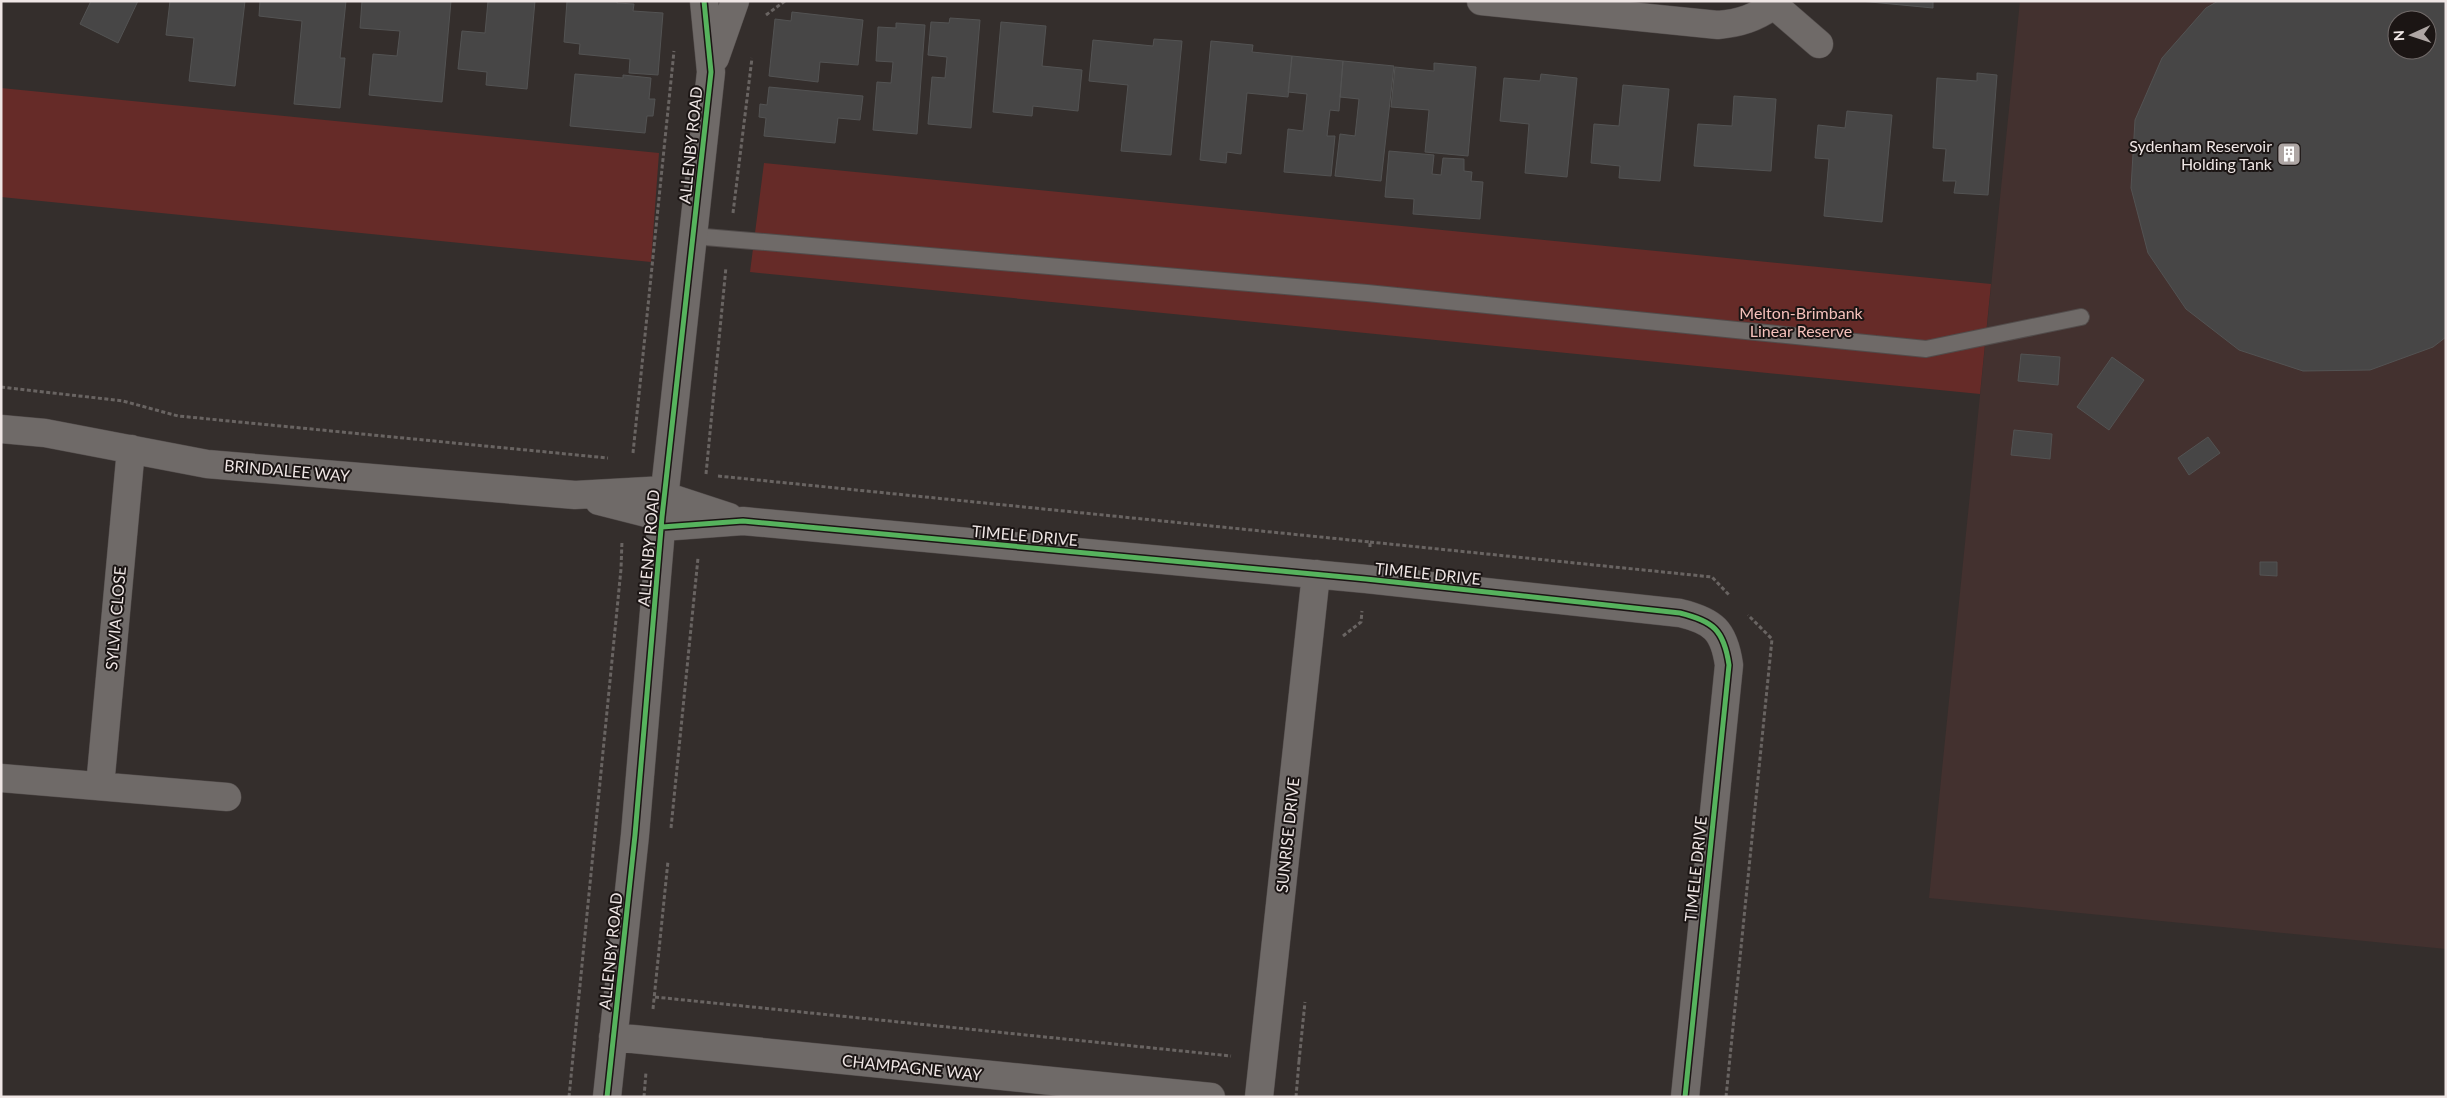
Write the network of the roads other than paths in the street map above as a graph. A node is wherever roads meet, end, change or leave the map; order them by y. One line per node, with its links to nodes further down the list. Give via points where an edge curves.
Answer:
1 (704, 1): 6 (street, ALLENBY ROAD)
2 (734, 1): 6 (street, ALLENBY ROAD)
3 (1481, 1): 4 (street, via 1718,25 1758,16)
4 (1774, 3): 5 (street)
5 (1819, 44)
6 (711, 72): 7 (street, ALLENBY ROAD)
7 (693, 236): 8 (lane, via 1367,292 1926,349); 11 (street, ALLENBY ROAD)
8 (2081, 317)
9 (1, 429): 10 (street, BRINDALEE WAY, via 45,433)
10 (131, 449): 11 (street, BRINDALEE WAY, via 207,464 628,500); 14 (street, SYLVIA CLOSE)
11 (664, 508): 12 (street, TIMELE DRIVE, via 743,521); 16 (street, ALLENBY ROAD)
12 (1316, 574): 19 (street, SUNRISE DRIVE); 20 (street, TIMELE DRIVE, via 1680,613 1698,617 1714,628 1726,644 1728,665)
13 (1, 778): 14 (street)
14 (100, 786): 15 (street)
15 (227, 797)
16 (614, 1037): 17 (street, ALLENBY ROAD); 18 (street, CHAMPAGNE WAY)
17 (607, 1097)
18 (1210, 1097)
19 (1259, 1097)
20 (1685, 1097)

